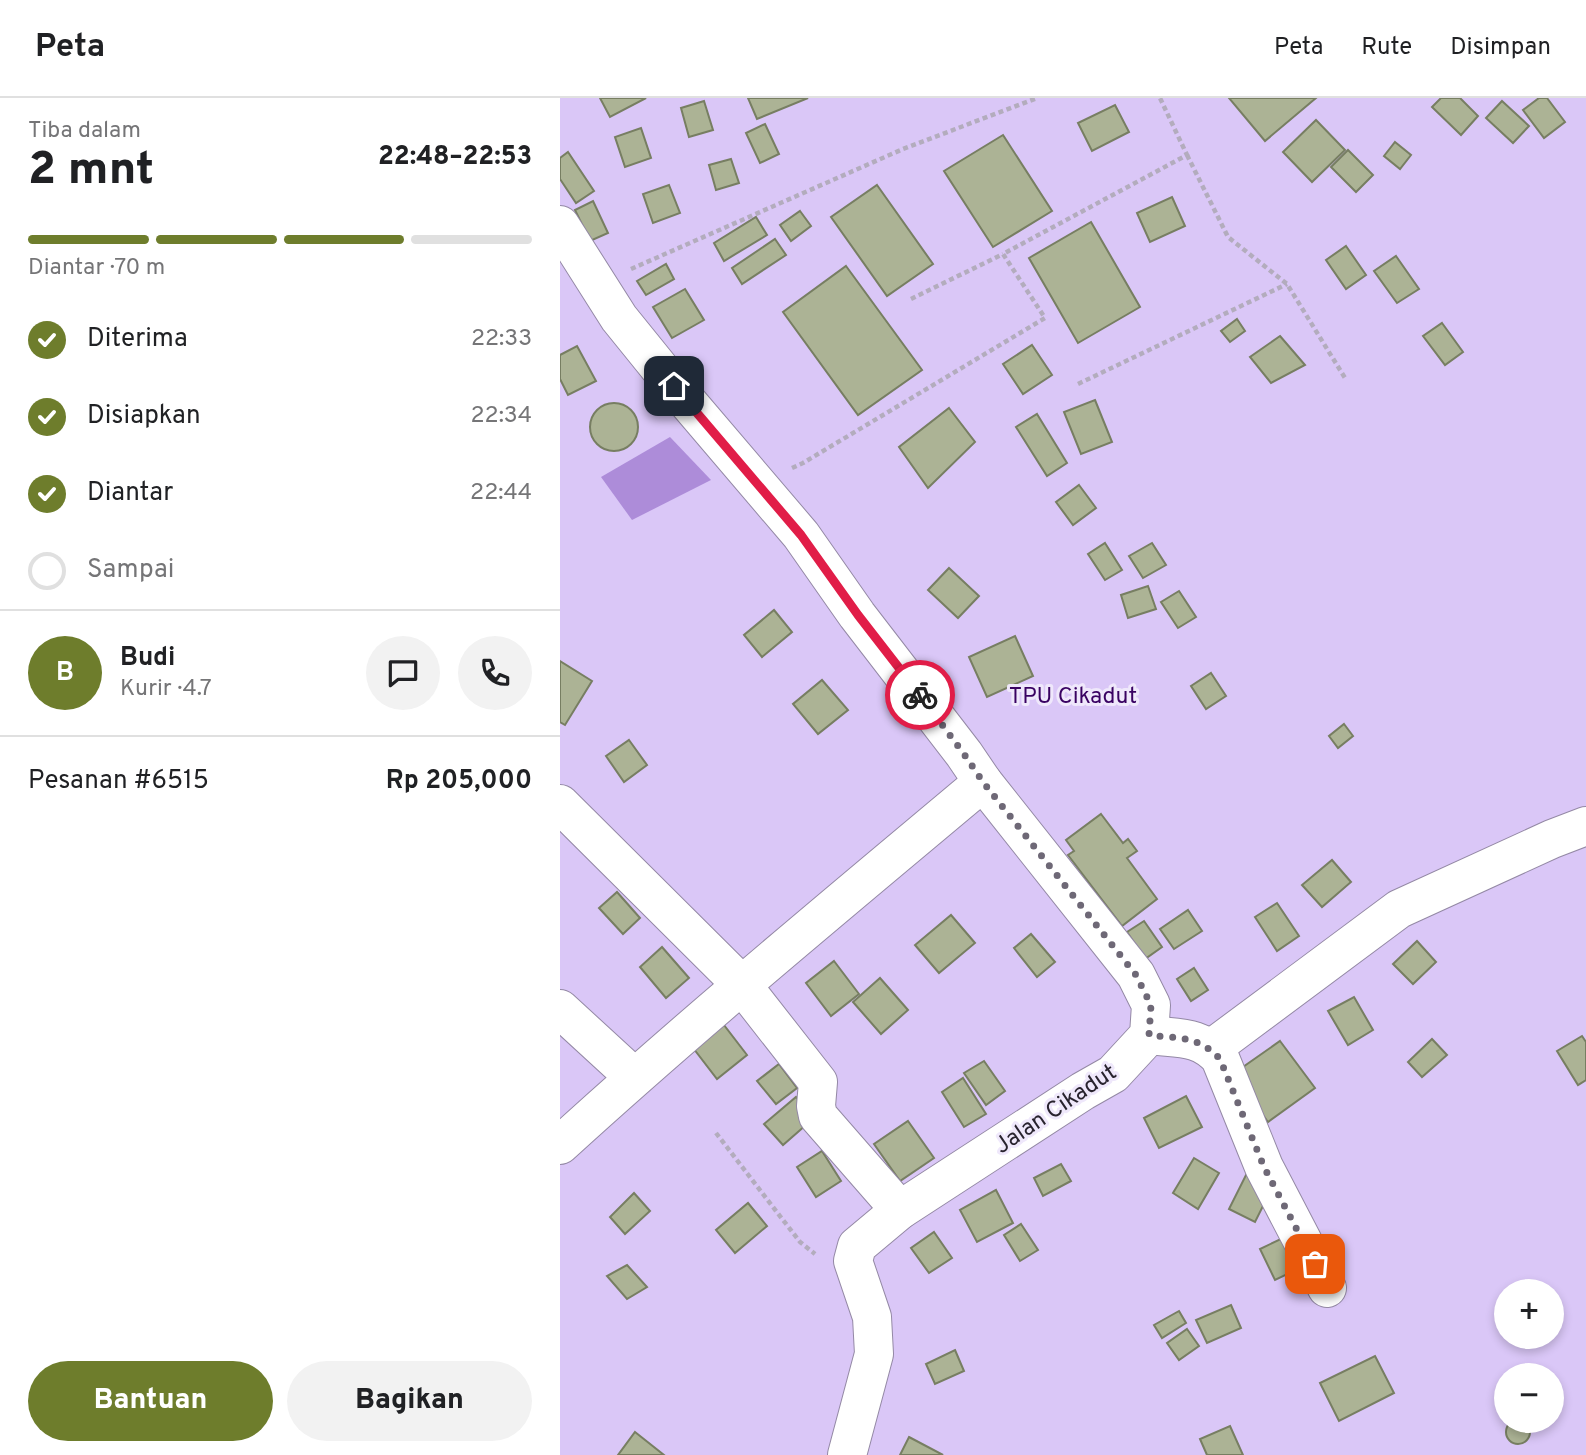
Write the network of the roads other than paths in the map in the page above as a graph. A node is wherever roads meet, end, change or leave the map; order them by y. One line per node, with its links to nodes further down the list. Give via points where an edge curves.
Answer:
1 (560, 225): 2 (street, via 619,318 801,535)
2 (983, 782): 5 (street); 7 (street, via 1136,975 1151,1005)
3 (560, 804): 5 (street)
4 (1586, 826): 8 (street, via 1399,909)
5 (742, 985): 9 (street); 11 (street, via 818,1082 818,1116)
6 (560, 1009): 9 (street)
7 (1149, 1035): 8 (street, via 1198,1041); 11 (street, Jalan Cikadut, via 1113,1074)
8 (1211, 1049): 12 (street, via 1220,1059 1264,1167)
9 (634, 1077): 10 (street)
10 (560, 1145)
11 (900, 1210): 13 (street, Jalan Cikadut, via 857,1246 853,1261 872,1317 874,1354)
12 (1328, 1288)
13 (848, 1455)

